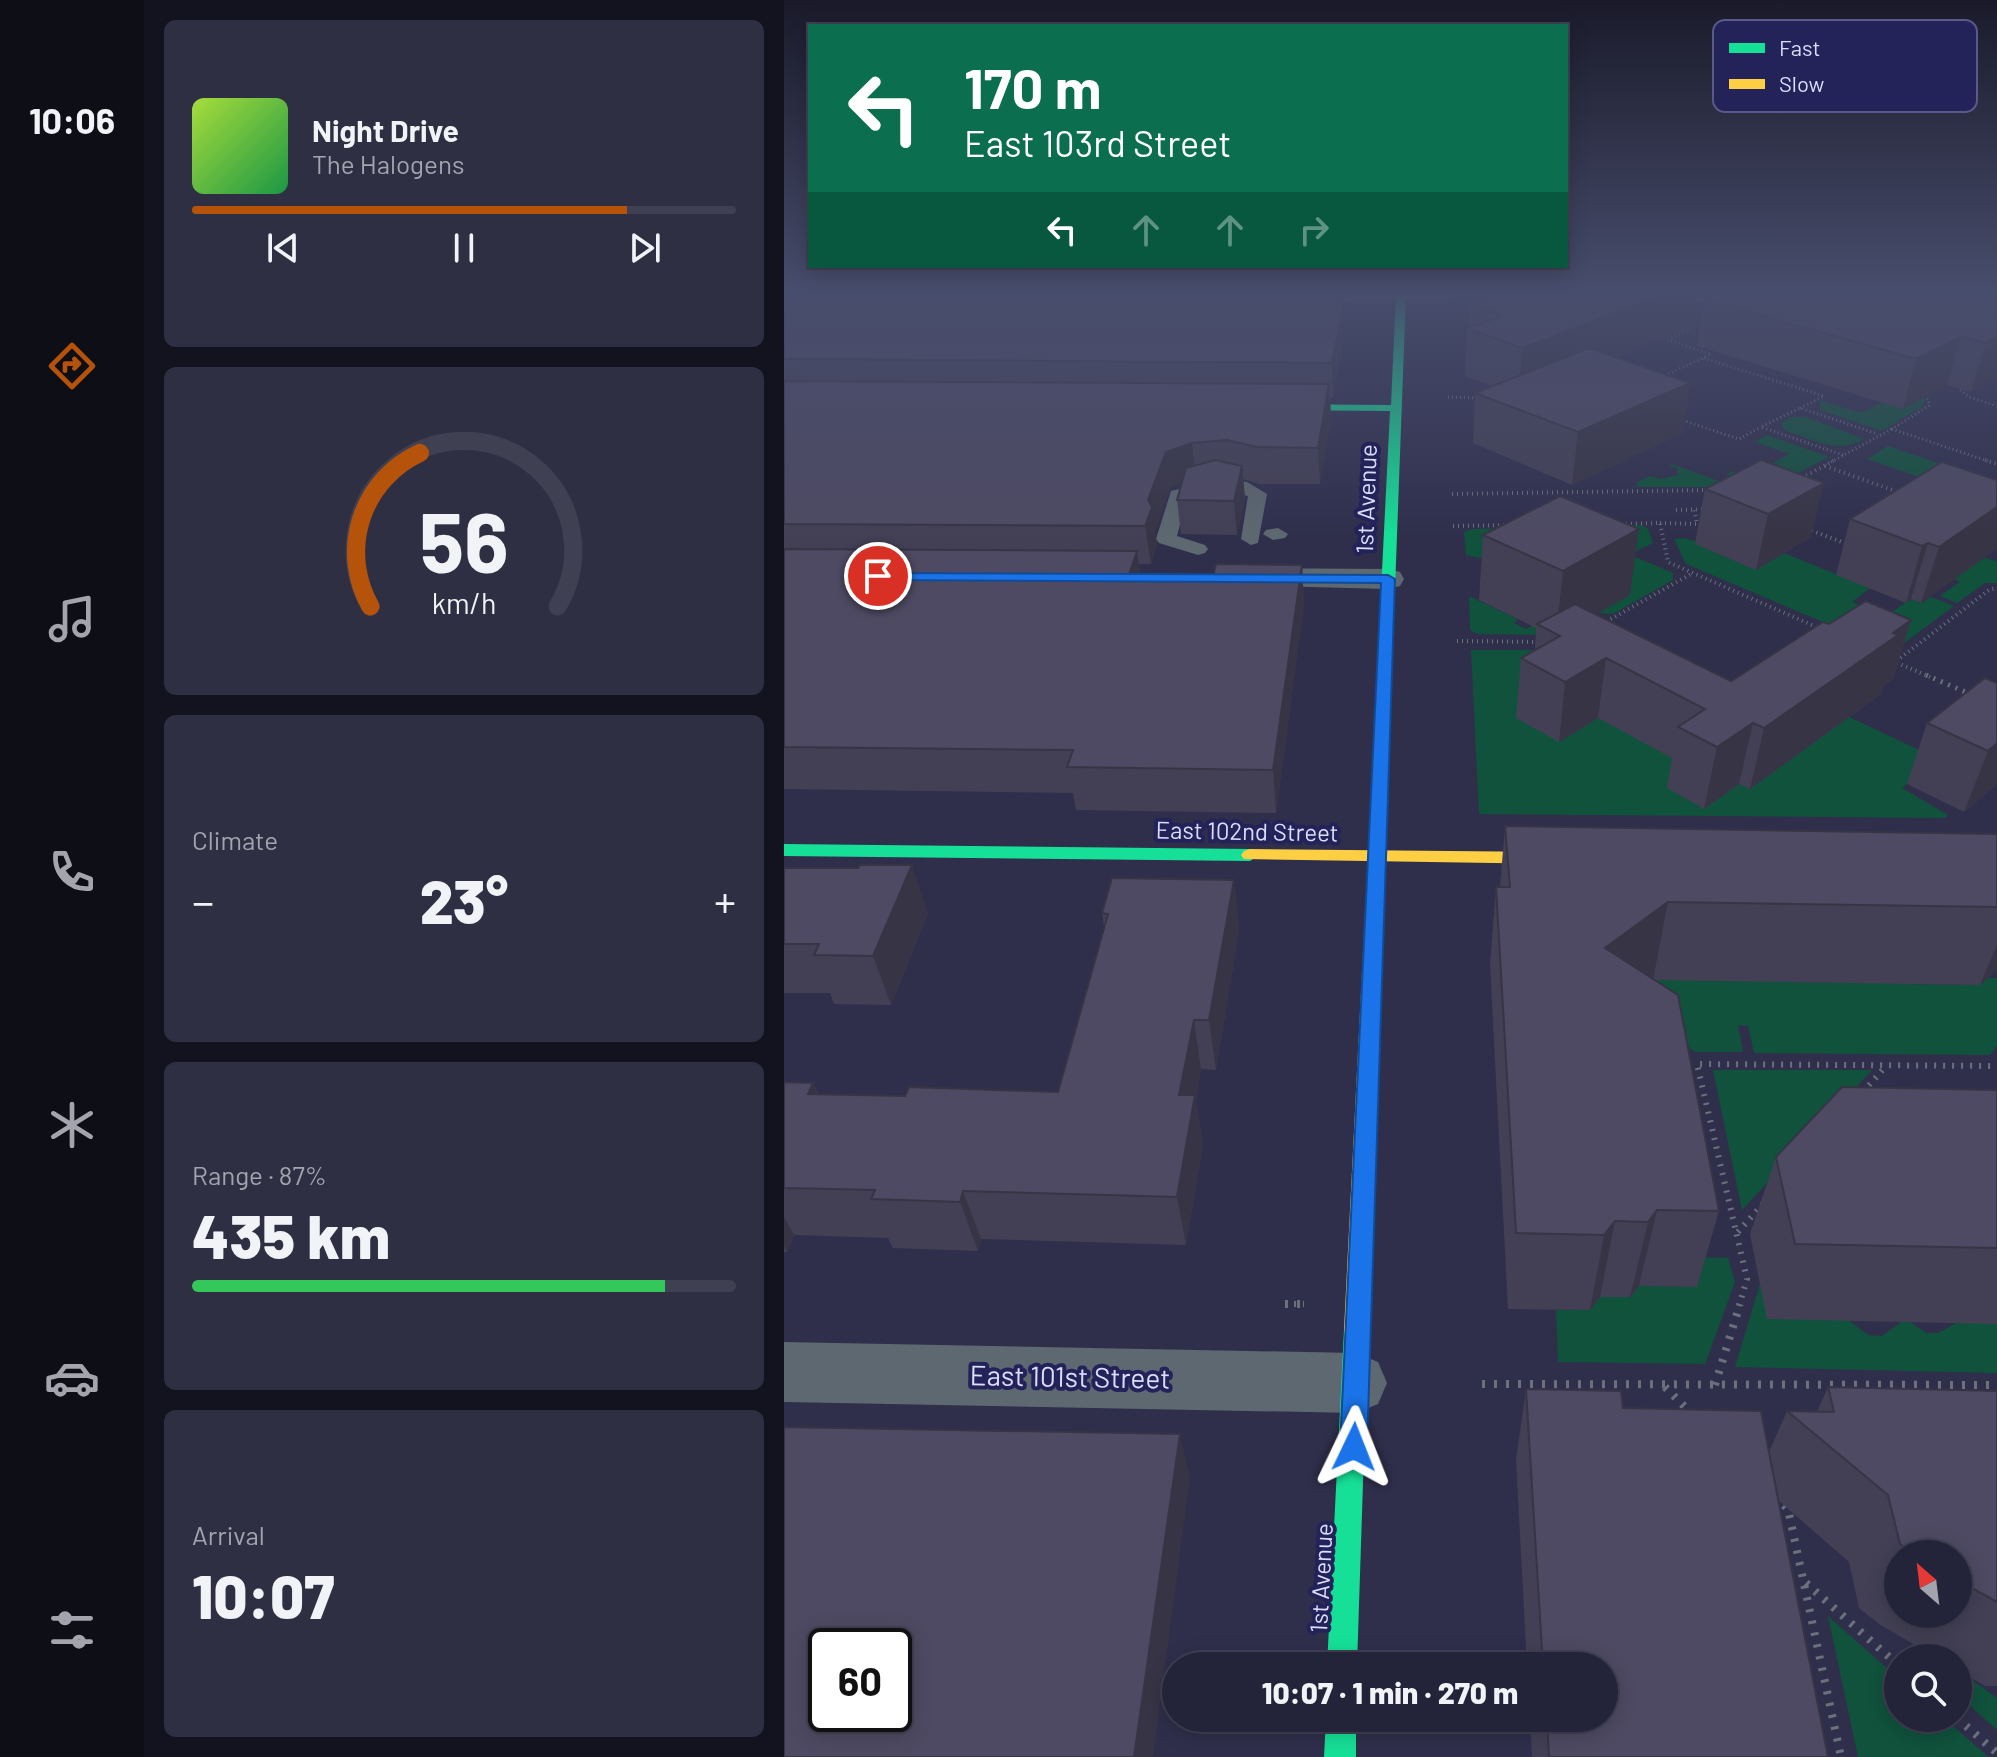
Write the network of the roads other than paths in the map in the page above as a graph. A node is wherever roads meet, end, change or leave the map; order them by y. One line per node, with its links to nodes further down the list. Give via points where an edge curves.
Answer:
1 (1397, 375): 3 (main road, 1st Avenue)
2 (1244, 407): 3 (main road)
3 (1395, 408): 6 (main road, 1st Avenue)
4 (1251, 539): 5 (lane, via 1258,494 1244,487 1202,486 1178,495 1166,539)
5 (1195, 563): 6 (street)
6 (1388, 579): 8 (main road, 1st Avenue)
7 (784, 850): 8 (main road, East 102nd Street)
8 (1379, 857): 9 (main road, East 102nd Street); 11 (main road, 1st Avenue)
9 (1590, 859)
10 (784, 1372): 11 (street, East 101st Street)
11 (1356, 1383): 12 (main road, 1st Avenue)
12 (1343, 1652)
13 (1341, 1732): 14 (main road)
14 (1340, 1757)

